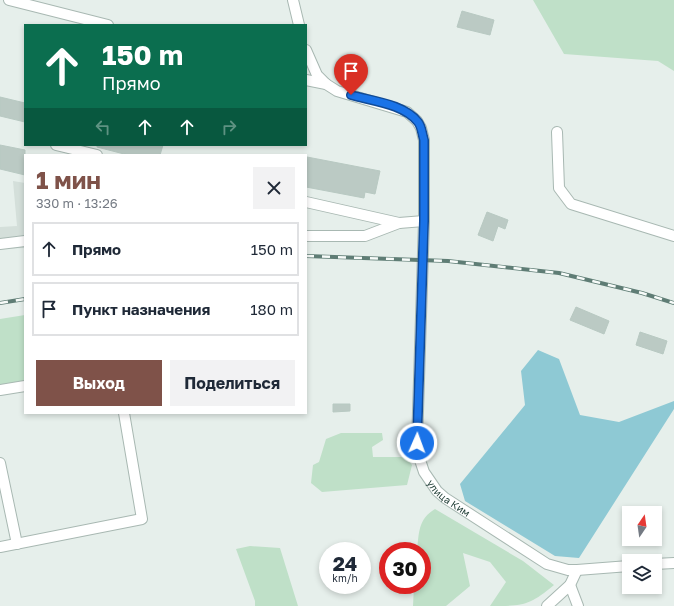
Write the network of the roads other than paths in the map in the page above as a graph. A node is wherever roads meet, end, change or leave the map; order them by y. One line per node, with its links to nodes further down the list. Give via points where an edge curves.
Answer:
1 (8, 0): 3 (street)
2 (293, 0): 4 (street)
3 (104, 24)
4 (299, 24)
5 (307, 52): 7 (street, via 317,75)
6 (307, 80): 7 (street)
7 (326, 84): 12 (street, улица Ким, via 337,91 407,112 417,121 424,140)
8 (558, 132): 15 (street, via 559,188 571,204)
9 (60, 146): 10 (street)
10 (93, 154)
11 (307, 202): 13 (street)
12 (424, 221): 13 (street); 27 (street, улица Ким, via 417,443 424,472 445,498 547,564)
13 (399, 224): 14 (street, via 365,236)
14 (307, 236)
15 (674, 236)
16 (24, 240): 17 (street)
17 (0, 244)
18 (24, 386): 19 (street)
19 (0, 390)
20 (124, 414): 22 (street, via 142,519)
21 (0, 463): 22 (street)
22 (17, 544): 23 (street)
23 (0, 547)
24 (674, 563): 25 (street)
25 (662, 564)
26 (622, 567): 27 (street, улица Ким)
27 (577, 570): 28 (street)
28 (570, 585): 29 (street); 30 (street)
29 (547, 606)
30 (578, 606)

